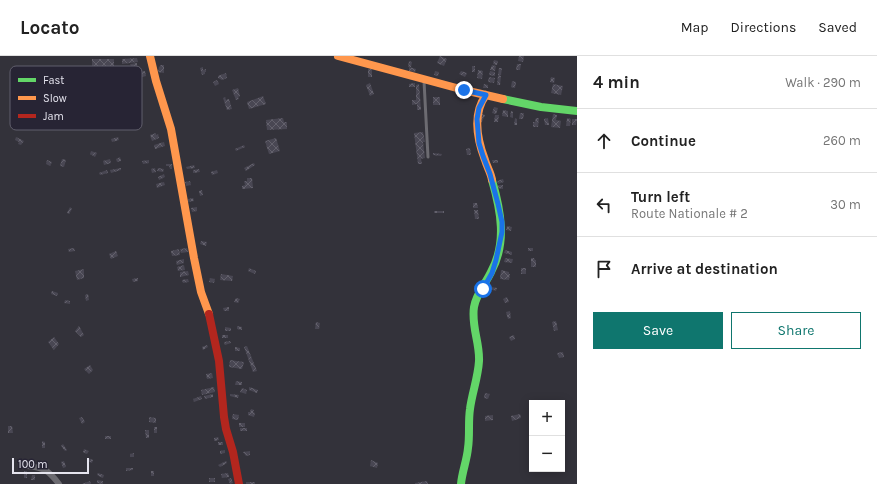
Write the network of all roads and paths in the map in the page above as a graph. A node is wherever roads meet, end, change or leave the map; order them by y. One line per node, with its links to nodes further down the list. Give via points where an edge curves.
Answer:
1 (150, 56): 9 (street, via 171,130 201,292 210,317 219,360 224,418)
2 (338, 56): 3 (street)
3 (424, 79): 4 (street); 6 (lane)
4 (486, 95): 5 (street, via 541,107); 10 (street, via 477,119 479,143 498,204 502,232 492,273 474,307 479,360 470,410 468,451)
5 (577, 111)
6 (428, 156)
7 (28, 466): 8 (street, via 41,468)
8 (60, 484)
9 (239, 484)
10 (461, 484)

